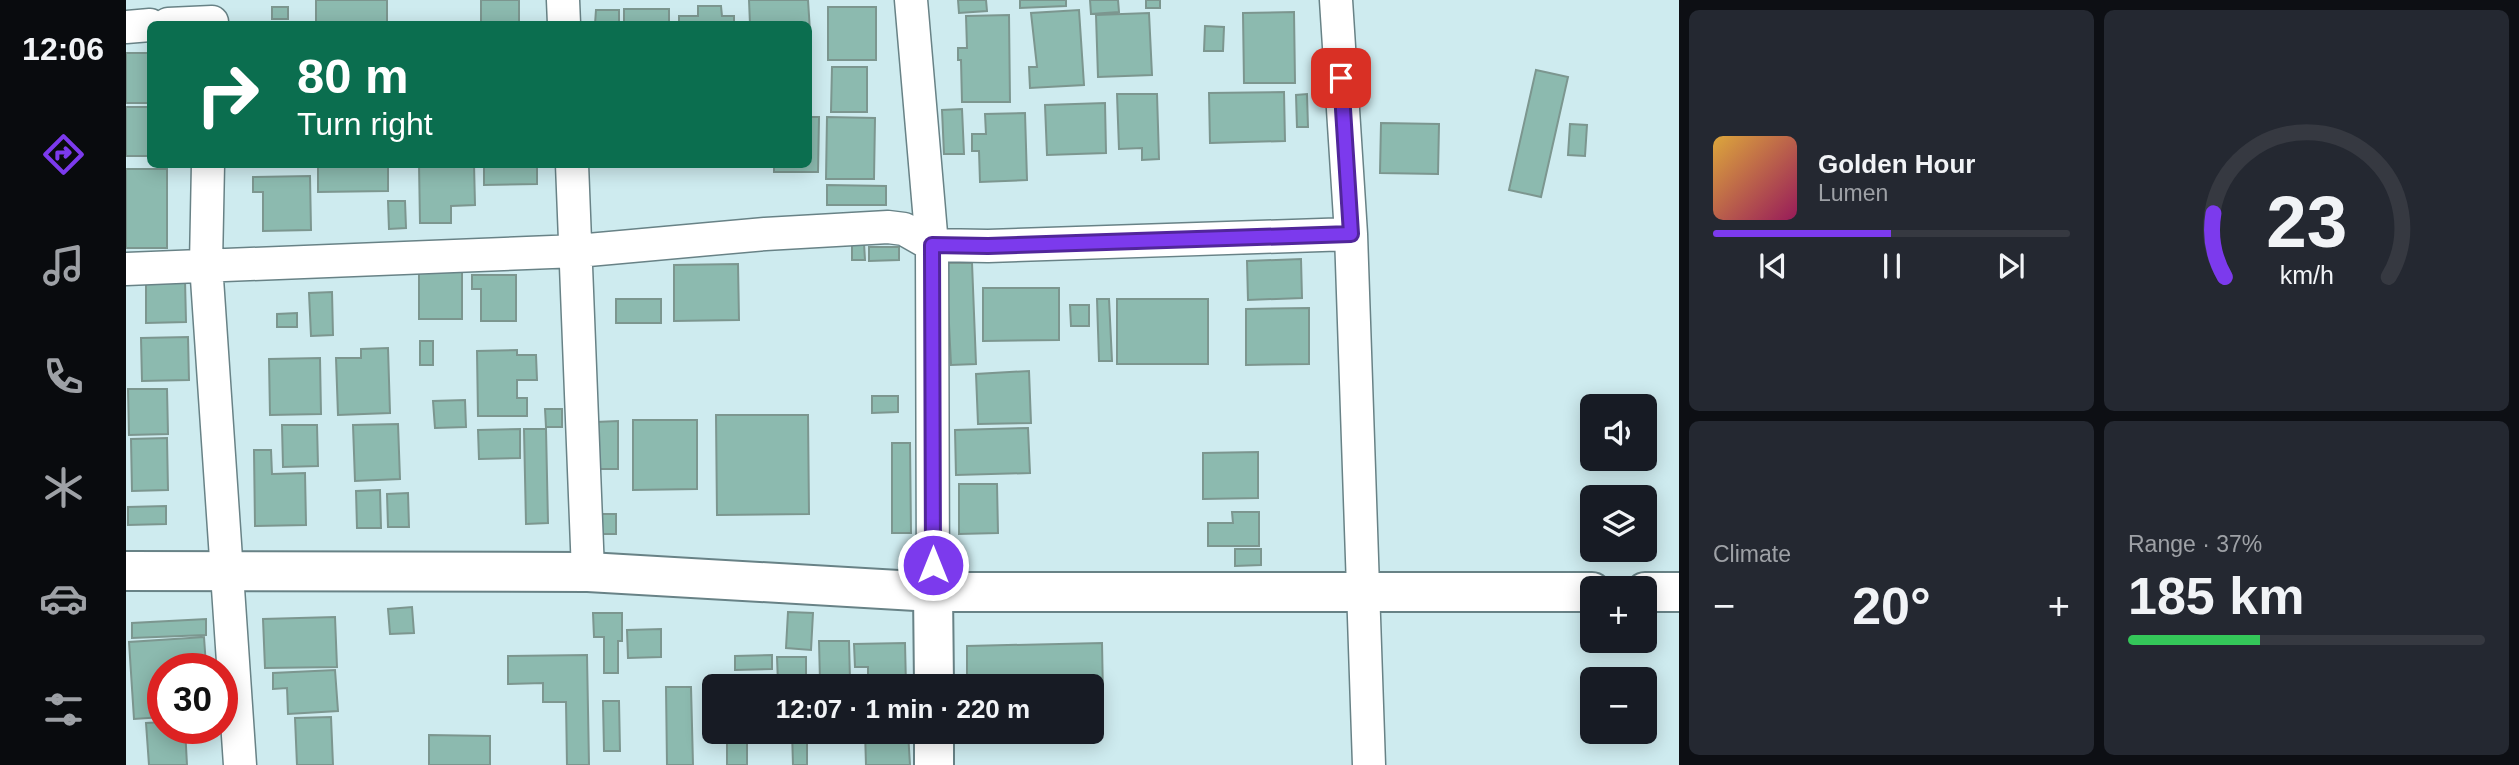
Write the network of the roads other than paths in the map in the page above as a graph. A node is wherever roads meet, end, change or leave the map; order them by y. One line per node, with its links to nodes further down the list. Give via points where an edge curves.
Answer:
1 (563, 0): 6 (street)
2 (911, 0): 12 (street)
3 (1336, 0): 11 (street)
4 (212, 16): 5 (street)
5 (184, 21)
6 (564, 21)
7 (147, 25): 8 (street)
8 (126, 27)
9 (208, 168): 14 (street)
10 (572, 168): 13 (street)
11 (1351, 234): 12 (street); 23 (street)
12 (932, 245): 13 (street, via 904,229 888,227); 19 (street)
13 (577, 251): 14 (street); 18 (street)
14 (206, 264): 15 (street); 17 (street)
15 (126, 269)
16 (126, 571): 17 (main road)
17 (227, 571): 18 (main road); 26 (street)
18 (587, 572): 19 (main road)
19 (933, 592): 23 (main road); 24 (main road)
20 (1580, 592): 23 (main road)
21 (1657, 592): 22 (main road)
22 (1679, 592)
23 (1365, 593): 28 (street)
24 (933, 674)
25 (934, 744): 27 (main road)
26 (240, 765)
27 (934, 765)
28 (1369, 765)

